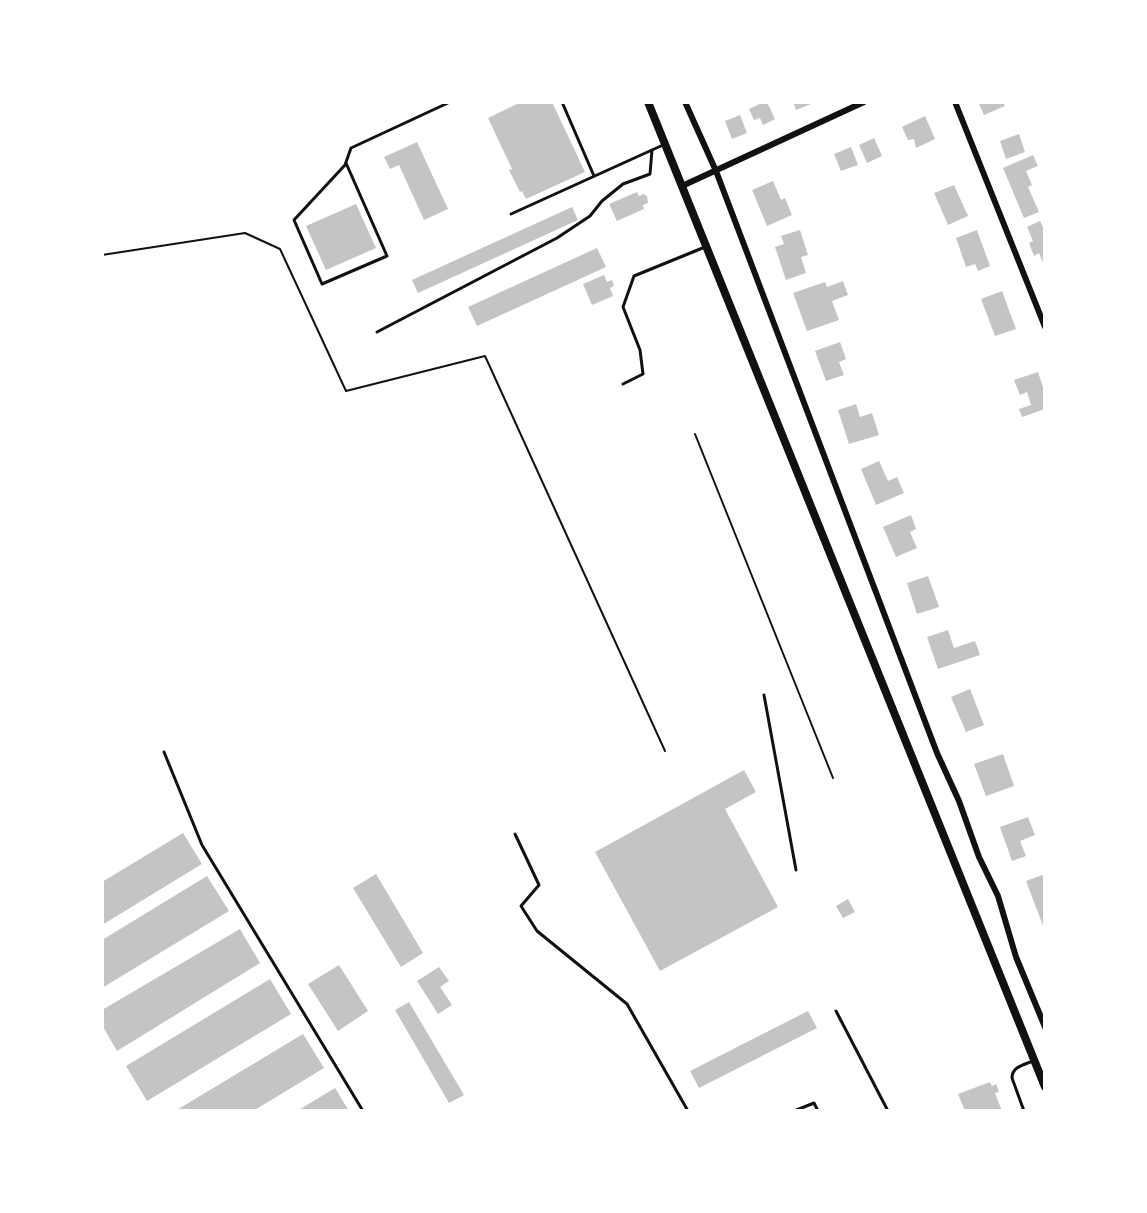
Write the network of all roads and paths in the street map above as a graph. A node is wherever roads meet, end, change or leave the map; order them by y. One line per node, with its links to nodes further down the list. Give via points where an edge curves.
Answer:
1 (450, 102): 9 (lane, via 351,148)
2 (562, 102): 11 (lane)
3 (648, 102): 7 (main road)
4 (685, 102): 10 (street)
5 (864, 102): 10 (street)
6 (955, 102): 16 (street)
7 (664, 144): 8 (lane); 12 (main road)
8 (652, 150): 11 (lane); 17 (lane, via 650,174 623,184 590,216 557,238)
9 (346, 163): 9 (lane, via 387,256 322,284 294,220)
10 (716, 171): 12 (street); 27 (street, via 933,742 998,896 1016,957)
11 (594, 176): 13 (lane)
12 (682, 186): 14 (main road)
13 (512, 214)
14 (706, 246): 18 (lane, via 634,276 623,307 640,350 643,374); 28 (main road)
15 (102, 255): 21 (path, via 245,233 280,249 346,391 485,356)
16 (1045, 327)
17 (377, 332)
18 (623, 384)
19 (695, 434): 23 (path)
20 (764, 695): 25 (lane)
21 (665, 751)
22 (164, 752): 30 (lane, via 202,845)
23 (832, 778)
24 (515, 834): 31 (lane, via 539,885 521,906 537,931 627,1004)
25 (796, 870)
26 (836, 1011): 34 (lane)
27 (1045, 1027)
28 (1034, 1060): 29 (main road); 35 (lane, via 1014,1070 1011,1078)
29 (1045, 1087)
30 (363, 1111)
31 (688, 1111)
32 (794, 1111): 33 (lane, via 814,1103)
33 (818, 1111)
34 (888, 1111)
35 (1024, 1111)

